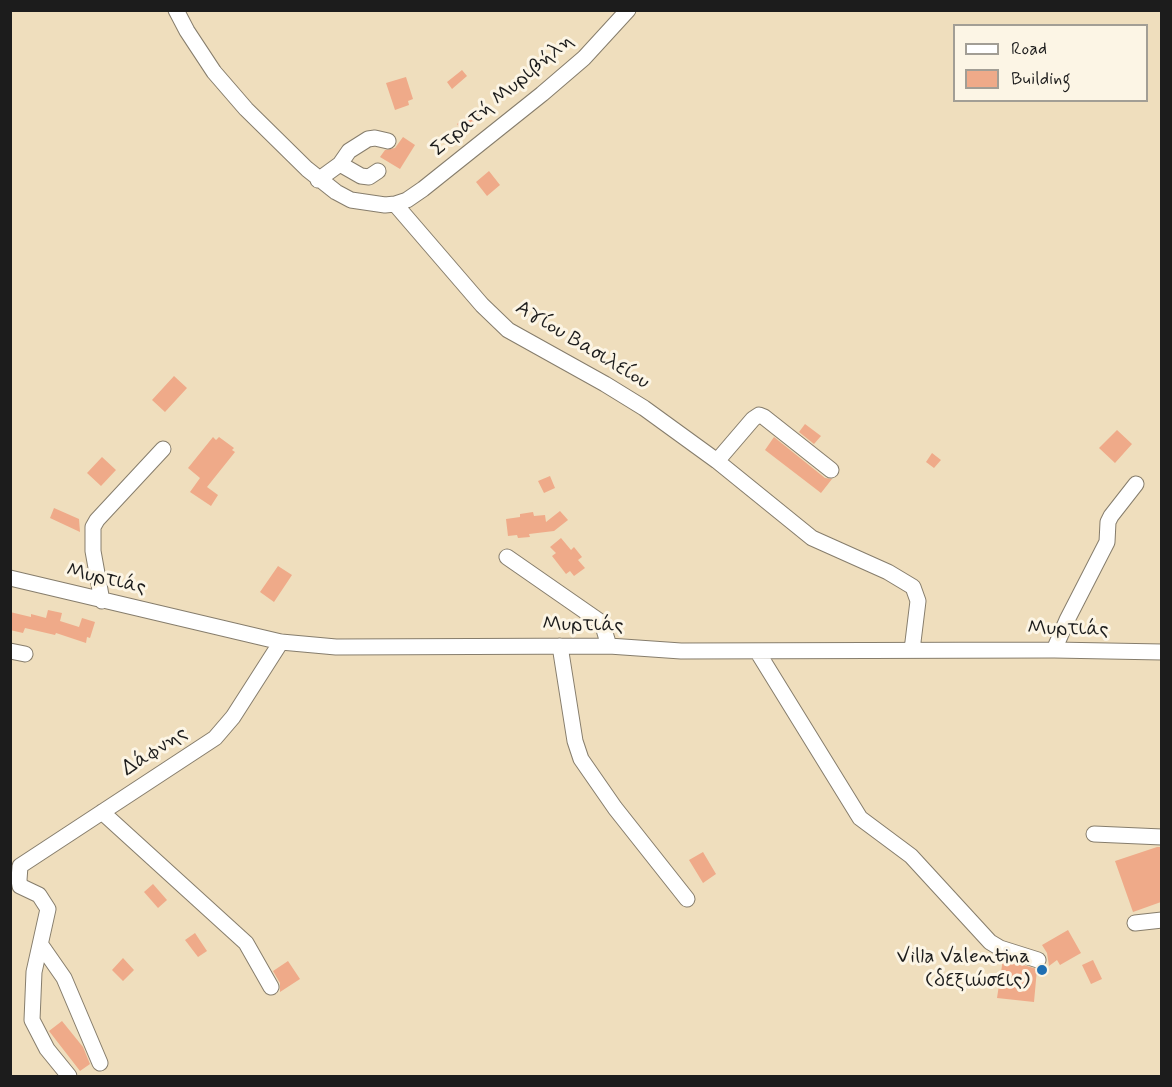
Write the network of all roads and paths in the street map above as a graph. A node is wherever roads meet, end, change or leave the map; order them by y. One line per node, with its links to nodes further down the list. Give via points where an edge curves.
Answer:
1 (176, 10): 6 (street, via 214,72)
2 (628, 10): 7 (street, Στρατή Μυριβήλη, via 584,58 542,94 423,189)
3 (388, 141): 4 (street, via 368,139 349,151)
4 (340, 164): 5 (street, via 361,176 369,177); 6 (street)
5 (378, 171)
6 (318, 180): 7 (street, via 351,200)
7 (395, 204): 9 (street, Αγίου Βασιλείου, via 508,330 644,408)
8 (163, 449): 14 (street, via 93,527)
9 (717, 461): 10 (street, via 759,416); 18 (street, Αγίου Βασιλείου, via 812,538 913,587 918,601)
10 (831, 470)
11 (1136, 484): 19 (street, via 1108,522 1107,542)
12 (507, 557): 17 (street, via 602,623)
13 (10, 578): 14 (street, Μυρτιάς)
14 (102, 601): 15 (street, Μυρτιάς)
15 (281, 642): 16 (street, Μυρτιάς, via 336,647); 22 (street, Δάφνης, via 215,738)
16 (560, 646): 17 (street, Μυρτιάς); 25 (street, via 581,759)
17 (609, 646): 20 (street, Μυρτιάς)
18 (912, 650): 19 (street, Μυρτιάς); 20 (street, Μυρτιάς)
19 (1054, 650): 21 (street, Μυρτιάς)
20 (757, 651): 29 (street, via 860,818 911,856 990,942)
21 (1161, 652)
22 (102, 812): 28 (street, Δάφνης, via 20,866 20,886 39,894 48,909); 30 (street, via 246,942)
23 (1094, 834): 24 (street)
24 (1161, 837)
25 (687, 899)
26 (1161, 920): 27 (street)
27 (1135, 923)
28 (41, 945): 31 (street, via 64,978); 32 (street, via 34,972 32,1020 47,1049)
29 (1038, 960)
30 (271, 987)
31 (100, 1063)
32 (69, 1077)

